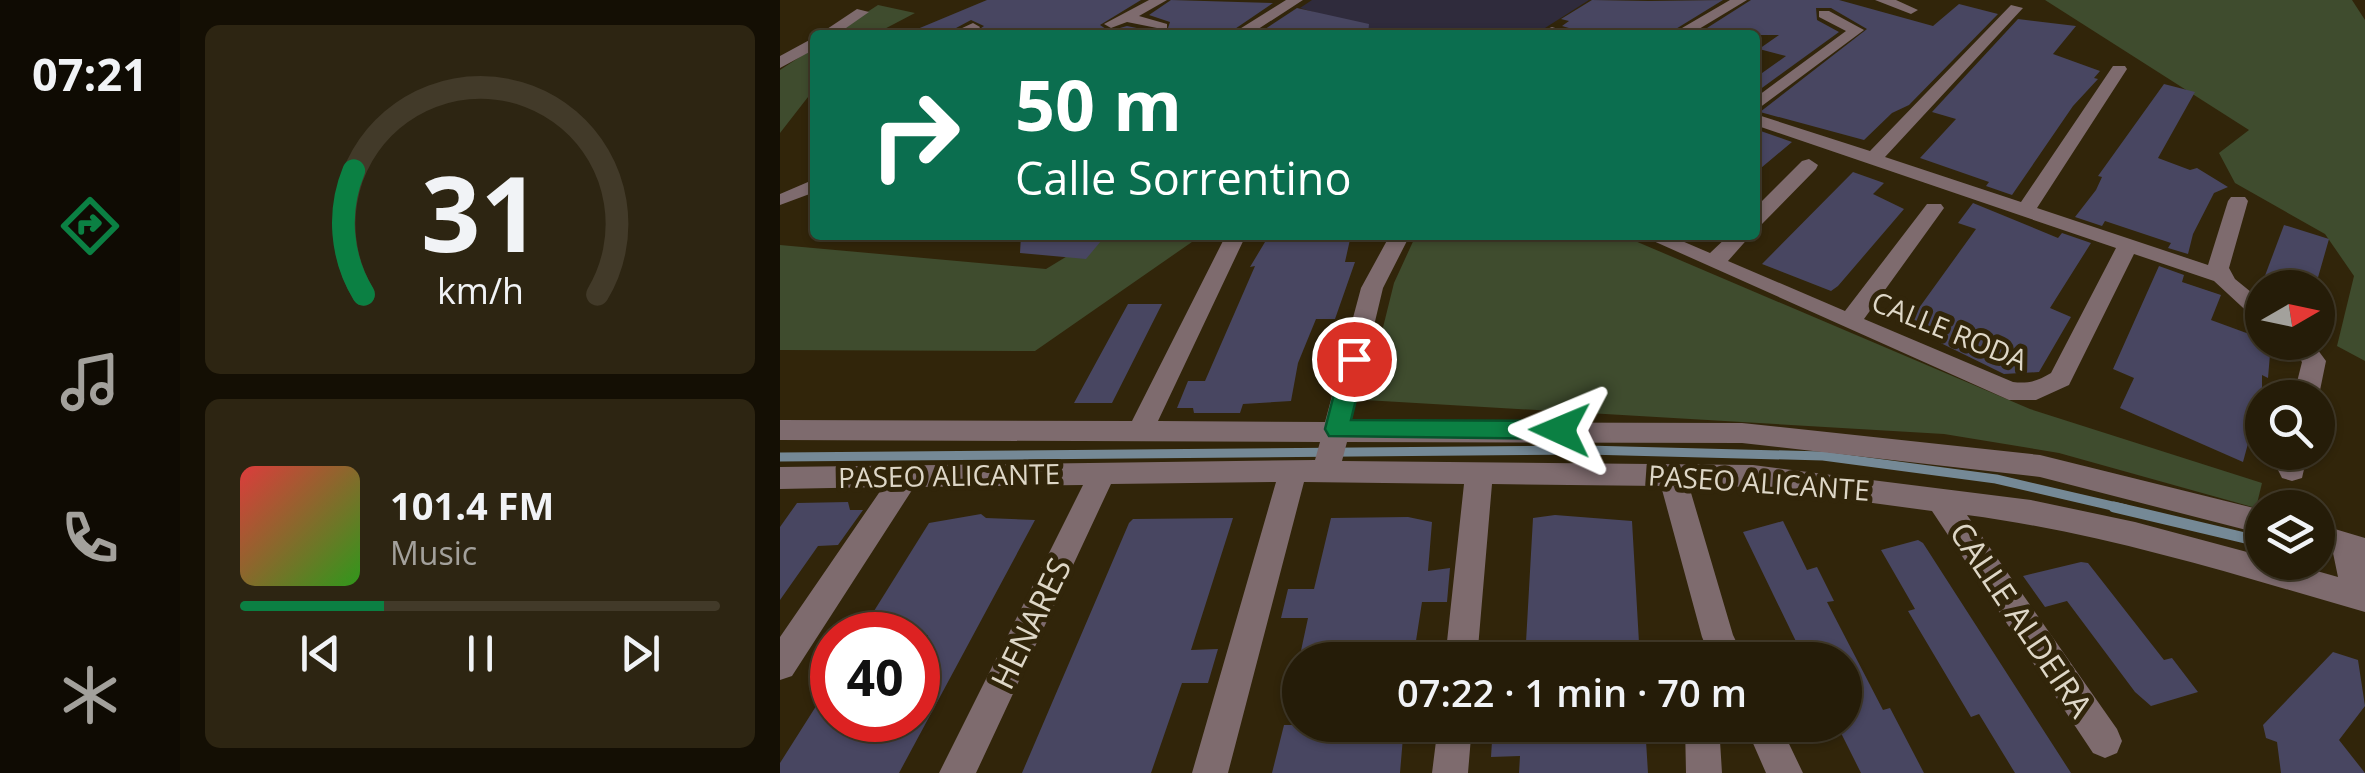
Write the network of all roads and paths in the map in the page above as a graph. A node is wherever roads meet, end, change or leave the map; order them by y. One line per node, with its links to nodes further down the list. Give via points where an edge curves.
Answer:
1 (1160, 0): 11 (street, via 1118,21)
2 (1296, 0): 14 (street)
3 (1698, 0): 5 (street)
4 (1882, 0): 7 (street)
5 (1733, 4): 15 (street)
6 (2016, 8): 21 (street)
7 (1912, 10)
8 (862, 12): 12 (street)
9 (1824, 14): 19 (street, via 1856,30)
10 (973, 27): 13 (street)
11 (1162, 27)
12 (834, 30)
13 (966, 30)
14 (1246, 30)
15 (1687, 30)
16 (810, 45): 17 (street)
17 (780, 64)
18 (2119, 69): 27 (street)
19 (1760, 102)
20 (1760, 120): 21 (street)
21 (1875, 159): 27 (street)
22 (1809, 165): 28 (street)
23 (810, 187): 24 (street)
24 (784, 200)
25 (2238, 201): 35 (street)
26 (1934, 208): 37 (street)
27 (2025, 211): 33 (street)
28 (1760, 215)
29 (1234, 240): 38 (street)
30 (1397, 240): 39 (street, via 1372,288)
31 (1662, 240): 34 (street, CALLE RODA)
32 (1735, 240): 34 (street)
33 (2127, 246): 35 (street); 37 (street, CALLE RODA, via 2060,378 2043,390 2009,391)
34 (1714, 262): 37 (street, CALLE RODA)
35 (2220, 276): 36 (street)
36 (2245, 298)
37 (1850, 321)
38 (1141, 429): 39 (street, PASEO ALICANTE); 40 (street, PASEO ALICANTE)
39 (1337, 429): 42 (street); 49 (street, PASEO ALICANTE, via 1811,438 2040,466)
40 (780, 430)
41 (1292, 471): 42 (street, PASEO ALICANTE); 43 (street, PASEO ALICANTE); 60 (street)
42 (1326, 471): 44 (street, PASEO ALICANTE)
43 (1103, 473): 46 (street, PASEO ALICANTE); 59 (street, HENARES)
44 (1479, 473): 45 (street, PASEO ALICANTE); 52 (street)
45 (1672, 474): 48 (street, PASEO ALICANTE, via 1826,482); 53 (street)
46 (906, 476): 47 (street, PASEO ALICANTE); 54 (street)
47 (780, 478)
48 (1939, 498): 51 (street, PASEO ALICANTE, via 2135,534); 55 (street, CALLE ALDEIRA)
49 (2245, 518)
50 (2343, 544): 51 (street)
51 (2362, 597)
52 (1463, 642)
53 (1717, 642)
54 (780, 665)
55 (2104, 740)
56 (1453, 742): 61 (street)
57 (1703, 742): 62 (street)
58 (1770, 742): 63 (street)
59 (957, 773)
60 (1210, 773)
61 (1450, 773)
62 (1704, 773)
63 (1785, 773)

